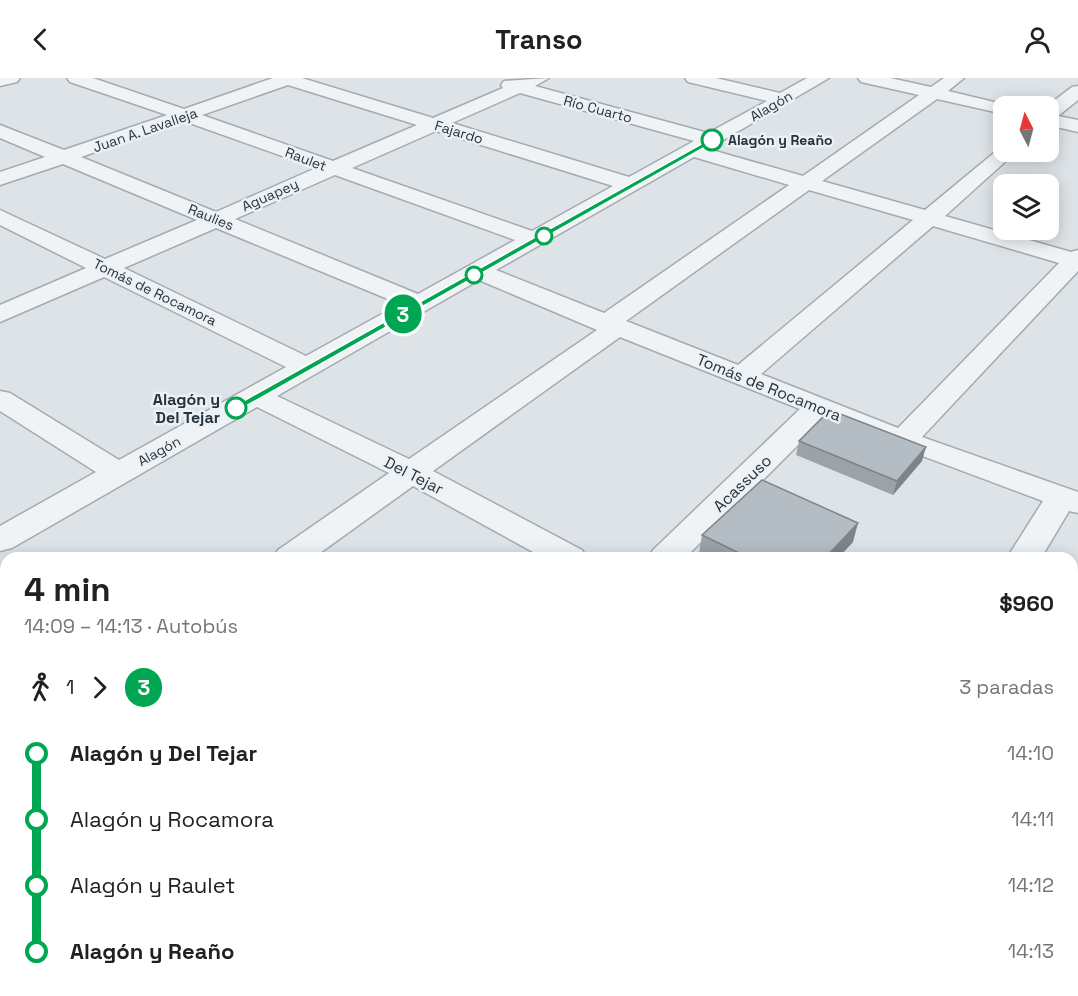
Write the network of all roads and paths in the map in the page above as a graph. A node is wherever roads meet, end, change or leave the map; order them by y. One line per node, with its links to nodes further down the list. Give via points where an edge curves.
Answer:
1 (11, 78): 9 (street)
2 (76, 78): 17 (street, Raulet)
3 (287, 78): 17 (street, Juan A. Lavalleja); 19 (street, Fajardo)
4 (540, 78): 11 (street, Aguapey)
5 (694, 78): 14 (street)
6 (820, 78): 14 (street, Alagón)
7 (867, 78): 13 (street)
8 (955, 78): 13 (street)
9 (0, 81)
10 (496, 81): 11 (street, Río Cuarto)
11 (519, 87): 19 (street, Aguapey); 22 (street, Río Cuarto)
12 (1078, 91): 16 (street)
13 (934, 93): 15 (street); 27 (street)
14 (782, 99): 22 (street, Alagón)
15 (993, 106)
16 (1059, 107)
17 (188, 115): 23 (street, Juan A. Lavalleja); 25 (street, Raulet)
18 (1059, 120): 20 (street)
19 (433, 124): 25 (street, Aguapey); 28 (street, Fajardo)
20 (1078, 126)
21 (0, 131): 23 (street, Raulies)
22 (703, 146): 27 (street, Río Cuarto); 28 (street, Alagón)
23 (64, 158): 26 (street, Juan A. Lavalleja); 31 (street, Raulies)
24 (995, 162): 30 (street)
25 (331, 169): 31 (street, Aguapey); 32 (street, Raulet)
26 (0, 179)
27 (805, 183): 30 (street, Río Cuarto); 38 (street)
28 (633, 185): 32 (street, Alagón)
29 (0, 217): 34 (street, Tomás de Rocamora)
30 (931, 218): 33 (street, Río Cuarto); 40 (street)
31 (216, 219): 34 (street, Aguapey); 36 (street, Raulies)
32 (537, 240): 35 (street, Alagón)
33 (1077, 259): 44 (street)
34 (107, 268): 37 (street, Aguapey); 39 (street, Tomás de Rocamora)
35 (479, 273): 36 (street, Alagón); 38 (street, Tomás de Rocamora)
36 (421, 304): 39 (street, Alagón)
37 (0, 314)
38 (611, 326): 40 (street, Tomás de Rocamora); 45 (street)
39 (309, 368): 41 (street, Alagón)
40 (742, 376): 43 (street, Tomás de Rocamora)
41 (256, 396): 45 (street, Del Tejar); 46 (street, Alagón)
42 (0, 399): 46 (street)
43 (819, 407): 44 (street, Tomás de Rocamora); 51 (street, Acassuso)
44 (903, 440): 47 (street, Tomás de Rocamora)
45 (411, 472): 49 (street); 50 (street, Del Tejar)
46 (119, 473): 48 (street, Alagón)
47 (1069, 501): 52 (street)
48 (0, 540)
49 (298, 552)
50 (559, 552)
51 (671, 552)
52 (1029, 552)

